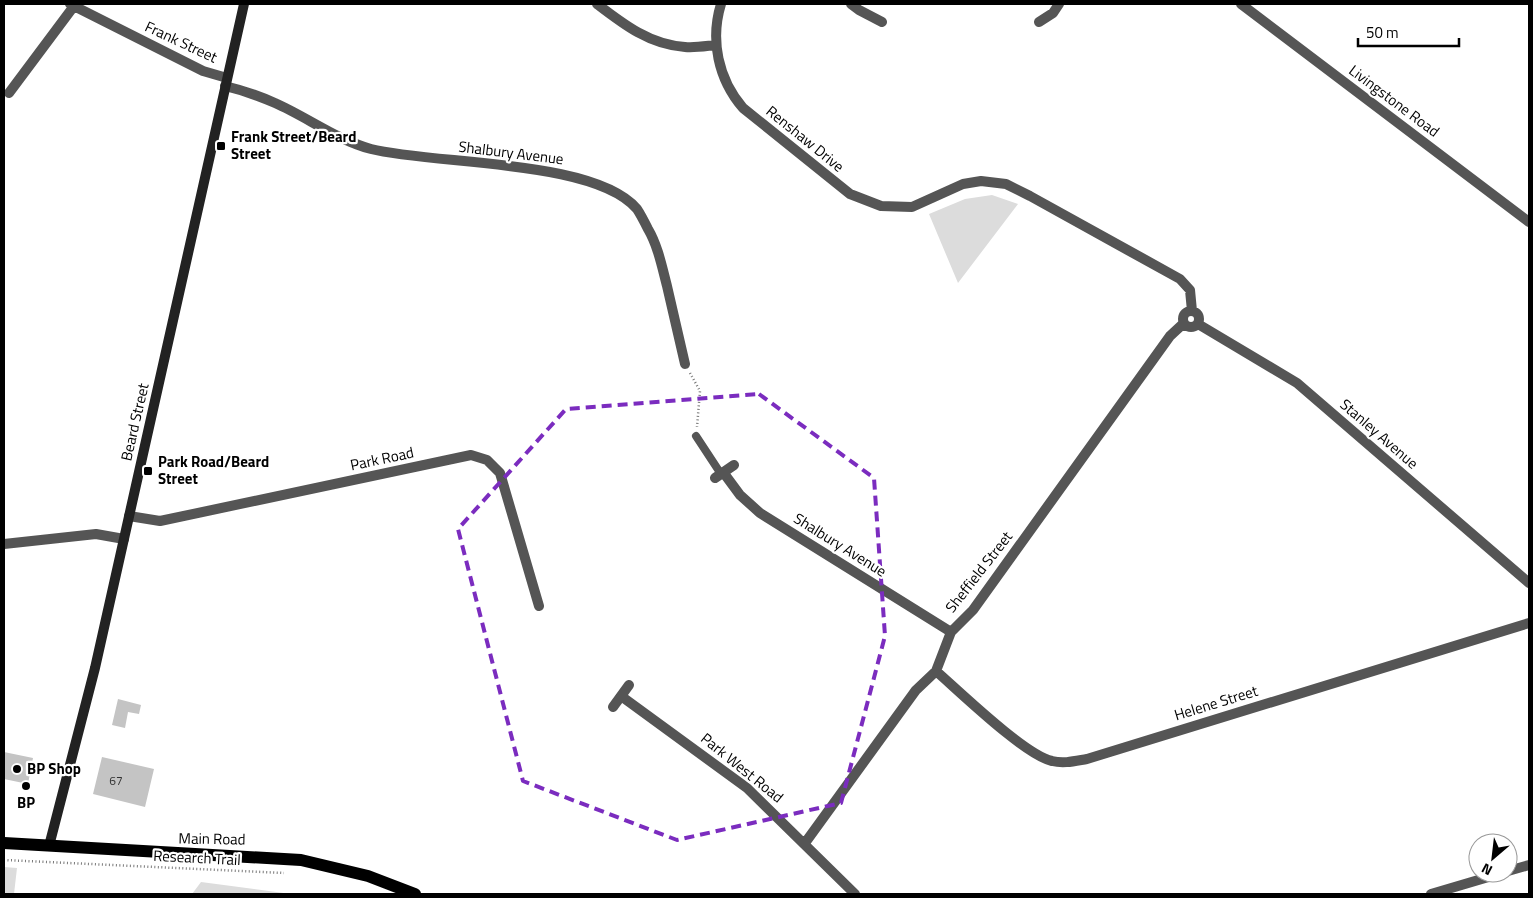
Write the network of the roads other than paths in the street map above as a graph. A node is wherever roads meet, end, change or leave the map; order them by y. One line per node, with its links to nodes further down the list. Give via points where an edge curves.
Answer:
1 (244, 4): 11 (street, Beard Street)
2 (597, 4): 10 (street, via 649,38 685,47)
3 (720, 4): 10 (street, Renshaw Drive)
4 (851, 4): 8 (street)
5 (1059, 4): 9 (street, via 1054,12)
6 (1240, 4): 13 (street, Livingstone Road)
7 (72, 5): 11 (street, Frank Street); 12 (street)
8 (882, 22)
9 (1039, 22)
10 (716, 46): 14 (street, Renshaw Drive, via 732,95 743,108 850,194 881,206 912,207 963,184 987,181 1006,184 1180,279 1190,290)
11 (226, 82): 17 (street, Shalbury Avenue, via 368,148 404,156 565,175 620,196 636,209 650,231); 21 (street, Beard Street)
12 (10, 93)
13 (1529, 222)
14 (1192, 311): 15 (street, via 1185,314); 16 (street, via 1199,316)
15 (1184, 323): 16 (street, via 1191,328); 27 (street, Sheffield Street, via 1173,332 974,610)
16 (1198, 324): 24 (street, Stanley Avenue, via 1297,383)
17 (685, 364)
18 (696, 436): 20 (lane, Shalbury Avenue)
19 (734, 465): 20 (street)
20 (719, 475): 27 (street, Shalbury Avenue, via 760,513)
21 (129, 516): 22 (street, Beard Street); 25 (street, Park Road, via 160,521 471,455 487,460 500,473)
22 (124, 539): 23 (street, via 96,534); 34 (street, Beard Street)
23 (4, 544)
24 (1529, 584)
25 (539, 606)
26 (1529, 623): 28 (street, Helene Street, via 1066,762 1051,761 1030,751)
27 (950, 632): 28 (street, Sheffield Street)
28 (936, 671): 33 (street, Sheffield Street, via 916,690)
29 (629, 685): 30 (street)
30 (621, 696): 31 (street); 33 (street, Park West Road, via 738,780)
31 (613, 707)
32 (4, 843): 34 (main road, Main Road)
33 (805, 843): 37 (street, Park West Road)
34 (49, 846): 36 (main road, Main Road, via 300,860 368,876)
35 (1468, 883): 38 (street)
36 (415, 894)
37 (855, 894)
38 (1431, 894)

